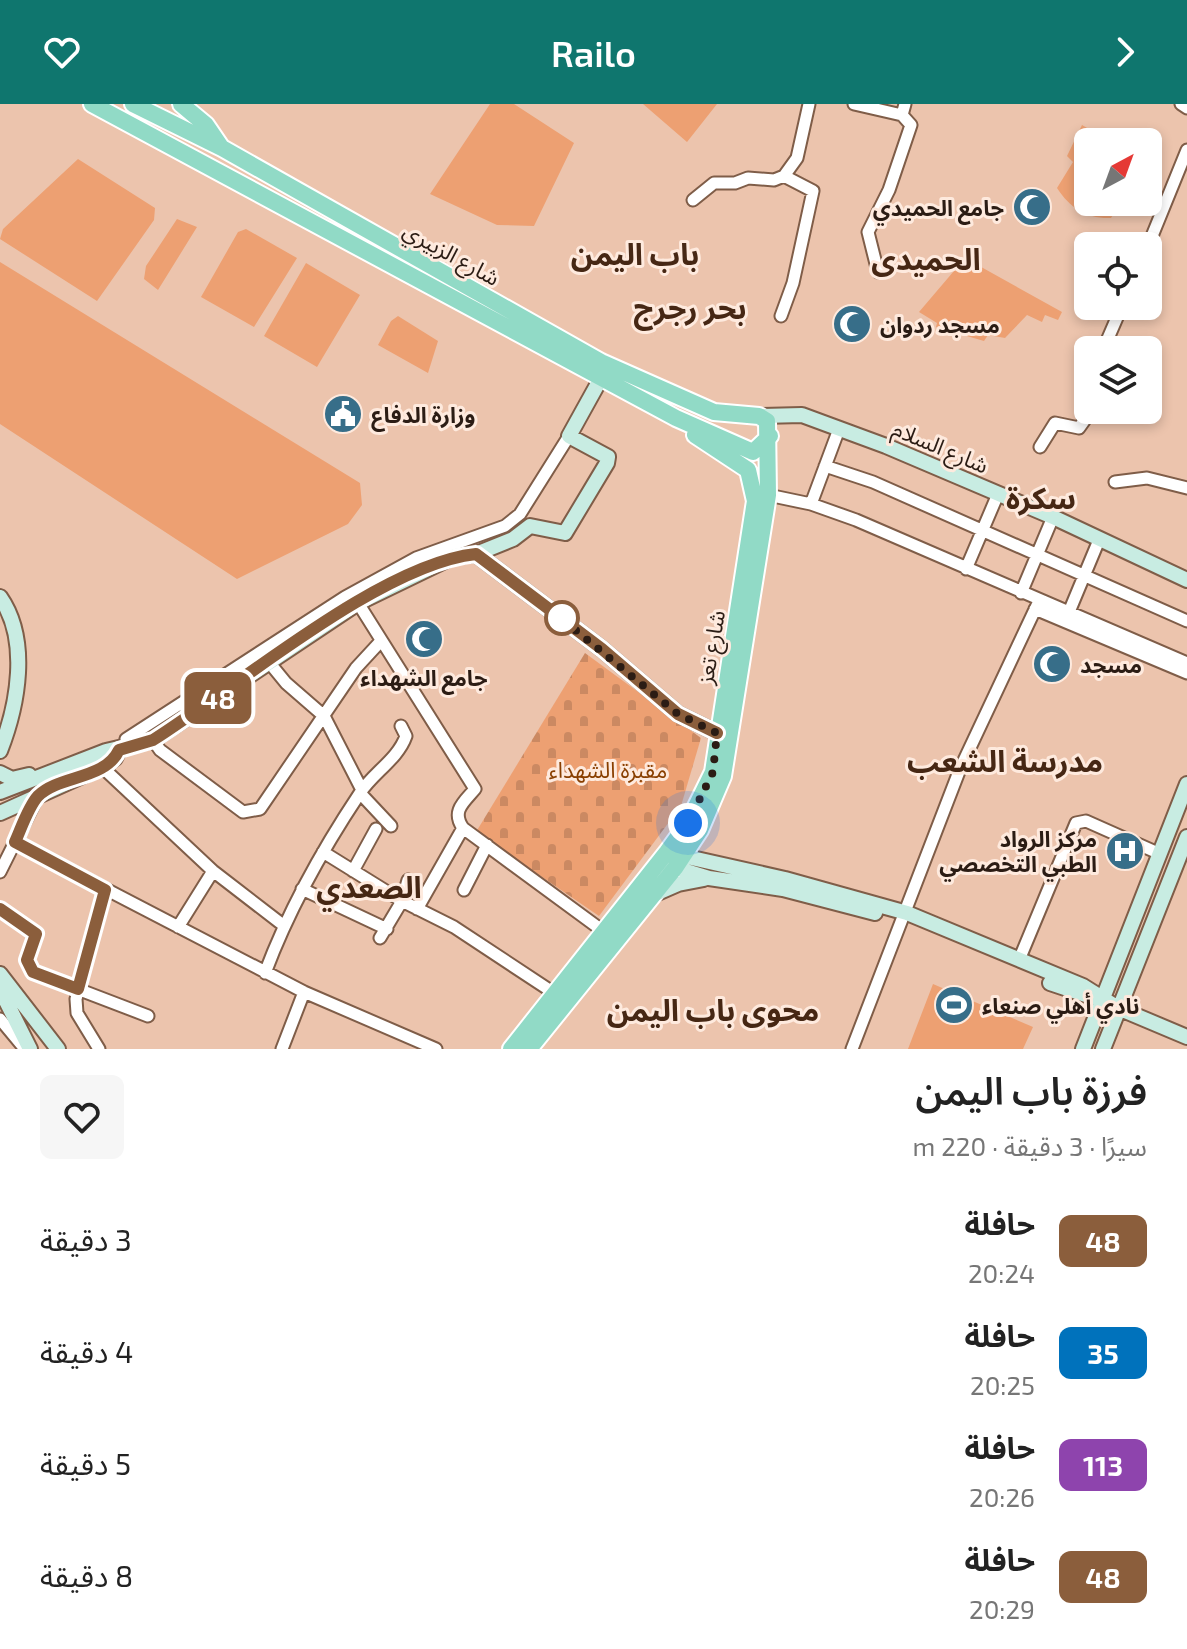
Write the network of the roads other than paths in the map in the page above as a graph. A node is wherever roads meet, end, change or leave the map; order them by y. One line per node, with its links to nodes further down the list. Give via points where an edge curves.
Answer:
1 (92, 104): 14 (main road, شارع الزبيري)
2 (133, 104): 9 (main road, شارع الزبيري)
3 (181, 104): 9 (main road)
4 (809, 104): 11 (street, via 797,158)
5 (854, 104): 8 (street)
6 (1181, 104): 7 (street)
7 (1187, 108)
8 (904, 110): 16 (street, via 911,125 902,159 868,232)
9 (222, 148): 12 (main road, شارع الزبيري)
10 (1187, 150): 15 (street)
11 (784, 176): 13 (street, via 714,183); 17 (street, via 813,191)
12 (305, 196): 14 (main road, via 305,209); 19 (main road, شارع الزبيري, via 601,362 714,412)
13 (693, 200)
14 (286, 209): 18 (main road, شارع الزبيري)
15 (1154, 232)
16 (878, 272)
17 (781, 316)
18 (600, 380): 20 (main road, شارع الزبيري); 23 (street)
19 (759, 416): 22 (street, شارع السلام, via 802,415); 24 (main road, via 767,421)
20 (676, 418): 24 (main road, via 753,452); 52 (main road, شارع تعز, via 748,470 754,486 753,526)
21 (1082, 424): 25 (street, via 1079,428 1055,423)
22 (839, 429): 26 (street); 29 (street, شارع السلام)
23 (569, 436): 36 (street, via 608,457 565,533 530,526); 55 (street, via 520,514 505,526 416,558 345,597)
24 (770, 436): 30 (main road, شارع تعز)
25 (1040, 447)
26 (825, 466): 31 (street); 33 (street)
27 (1115, 482): 28 (street, via 1147,478)
28 (1187, 488)
29 (998, 494): 32 (street, شارع السلام); 33 (street)
30 (768, 495): 31 (street); 71 (main road, شارع تعز, via 723,776 711,809)
31 (811, 504): 37 (street)
32 (1053, 517): 34 (street, شارع السلام); 35 (street)
33 (982, 529): 35 (street); 37 (street)
34 (1099, 540): 38 (street); 39 (street, شارع السلام)
35 (1035, 553): 38 (street); 40 (street)
36 (476, 554): 42 (street, via 455,556); 52 (street, via 678,714)
37 (966, 569): 40 (street)
38 (1083, 576): 44 (street); 45 (street)
39 (1187, 580)
40 (1021, 593): 43 (street)
41 (0, 597): 54 (street, via 17,642 15,701)
42 (358, 603): 46 (street); 47 (street)
43 (1037, 605): 44 (street); 49 (street); 85 (street, via 960,769)
44 (1069, 612): 48 (street)
45 (1187, 621)
46 (380, 642): 50 (street); 64 (street, via 475,789 457,811)
47 (268, 661): 50 (street); 53 (street)
48 (1187, 663)
49 (1187, 673)
50 (324, 716): 53 (street, via 254,812 243,812); 58 (street)
51 (401, 726): 58 (street, via 403,745)
52 (717, 733): 71 (main road, شارع تعز, via 713,772)
53 (153, 740): 55 (street)
54 (0, 751)
55 (112, 752): 56 (street, via 96,746 18,779); 59 (street); 60 (street); 61 (street); 72 (street)
56 (0, 773)
57 (1187, 784): 70 (street)
58 (361, 791): 63 (street); 69 (street)
59 (0, 792)
60 (38, 796): 62 (street); 67 (street)
61 (0, 800)
62 (0, 813)
63 (391, 826)
64 (463, 828): 68 (street); 84 (street)
65 (376, 829): 73 (street)
66 (1187, 837): 96 (street)
67 (15, 842): 74 (street); 79 (street)
68 (487, 845): 80 (street); 88 (street)
69 (323, 852): 73 (street); 78 (street)
70 (1158, 853): 89 (street, via 1086,821 1076,823); 95 (street)
71 (671, 860): 75 (street); 77 (street); 81 (main road, شارع تعز); 88 (main road, شارع تعز)
72 (213, 871): 86 (street); 87 (street)
73 (353, 871): 82 (street)
74 (0, 872)
75 (709, 878): 77 (street); 81 (street)
76 (408, 880): 82 (street)
77 (784, 884): 85 (street)
78 (302, 889): 82 (street, via 384,934); 86 (street)
79 (105, 890): 87 (street); 92 (street)
80 (464, 890)
81 (651, 896): 106 (main road, شارع تعز)
82 (402, 901): 84 (street)
83 (0, 909): 92 (street, via 36,934 27,960 33,972)
84 (417, 909): 94 (street)
85 (905, 917): 89 (street); 95 (street, via 1080,995); 107 (street)
86 (283, 925): 90 (street)
87 (178, 927): 90 (street)
88 (603, 931): 94 (main road, شارع تعز)
89 (1019, 960): 95 (street, via 1083,986)
90 (265, 973): 93 (street)
91 (0, 981): 100 (street); 101 (street)
92 (78, 989): 97 (street); 102 (street, via 77,1013)
93 (304, 992): 103 (street); 104 (street)
94 (554, 993): 105 (main road, شارع تعز)
95 (1103, 1000): 96 (street); 108 (street)
96 (1118, 1008): 99 (street); 109 (street)
97 (148, 1016)
98 (0, 1019): 100 (street)
99 (1187, 1037)
100 (28, 1049)
101 (58, 1049)
102 (99, 1049)
103 (282, 1049)
104 (436, 1049)
105 (511, 1049)
106 (529, 1049)
107 (852, 1049)
108 (1083, 1049)
109 (1103, 1049)

